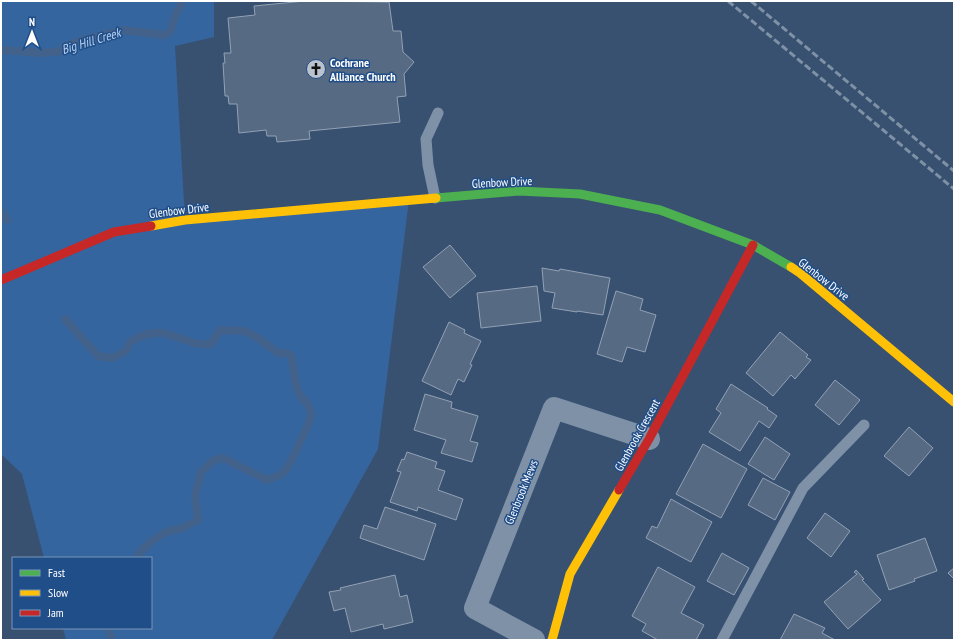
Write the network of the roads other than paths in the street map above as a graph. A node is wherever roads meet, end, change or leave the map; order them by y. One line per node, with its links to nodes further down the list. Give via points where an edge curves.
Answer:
1 (438, 113): 2 (lane, via 426,139)
2 (435, 198): 3 (street, Glenbow Drive, via 519,191 580,194 660,210); 4 (street, Glenbow Drive, via 185,220 114,232)
3 (753, 245): 5 (street, Glenbow Drive, via 800,273); 7 (street, Glenbrook Crescent)
4 (1, 280)
5 (954, 402)
6 (864, 425): 10 (lane, via 803,488)
7 (649, 439): 8 (street, Glenbrook Mews, via 554,408 475,608); 9 (street, Glenbrook Crescent, via 570,574)
8 (534, 640)
9 (552, 640)
10 (722, 640)

